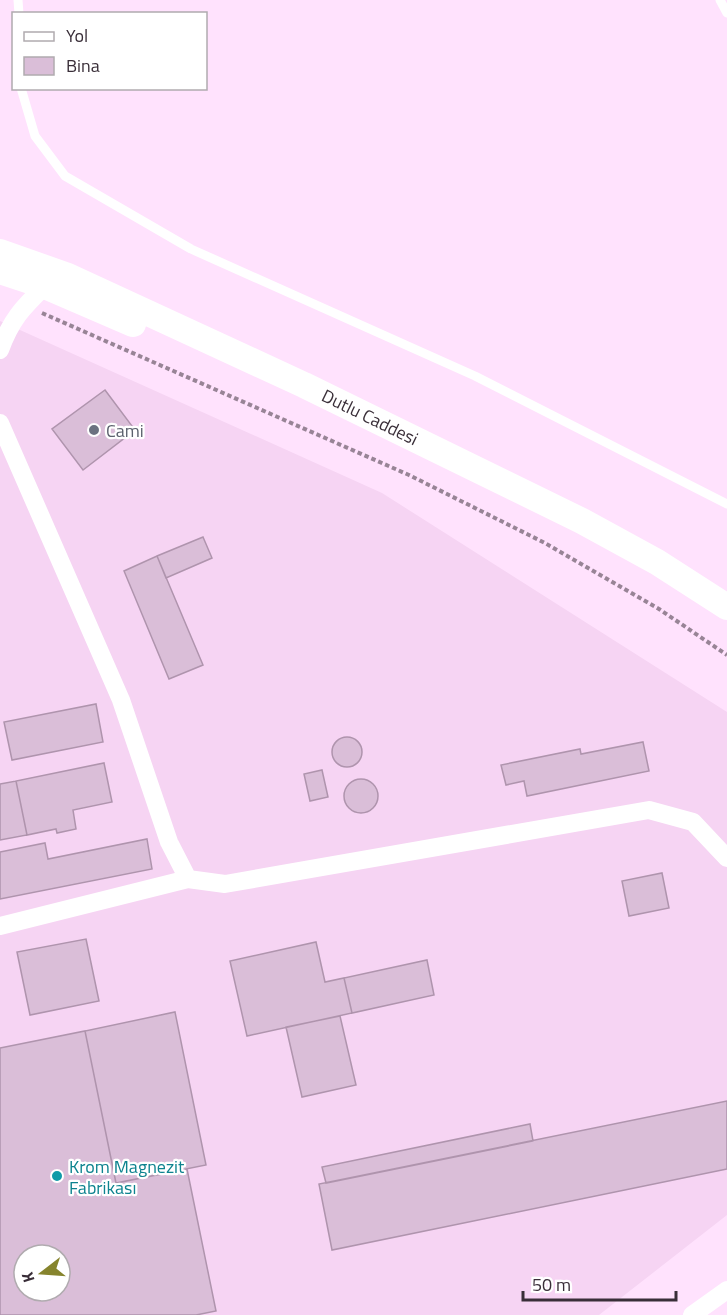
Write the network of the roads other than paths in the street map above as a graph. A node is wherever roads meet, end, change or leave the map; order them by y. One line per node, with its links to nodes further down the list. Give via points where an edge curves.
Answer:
1 (720, 0): 2 (lane)
2 (727, 13)
3 (22, 90): 9 (lane, via 35,136 64,176 191,249 475,376)
4 (0, 252): 10 (main road, Dutlu Caddesi, via 79,281 550,505 657,562)
5 (0, 271): 6 (main road, Dutlu Caddesi)
6 (45, 286): 7 (street, via 24,306 8,329); 11 (main road, Dutlu Caddesi, via 298,395 572,528)
7 (0, 350)
8 (0, 423): 13 (street, via 121,700 169,842)
9 (726, 503)
10 (727, 607)
11 (727, 621)
12 (727, 858): 13 (street, via 693,822 649,810 225,884)
13 (188, 879): 14 (street)
14 (0, 926)
15 (727, 1290): 16 (street)
16 (692, 1315)

